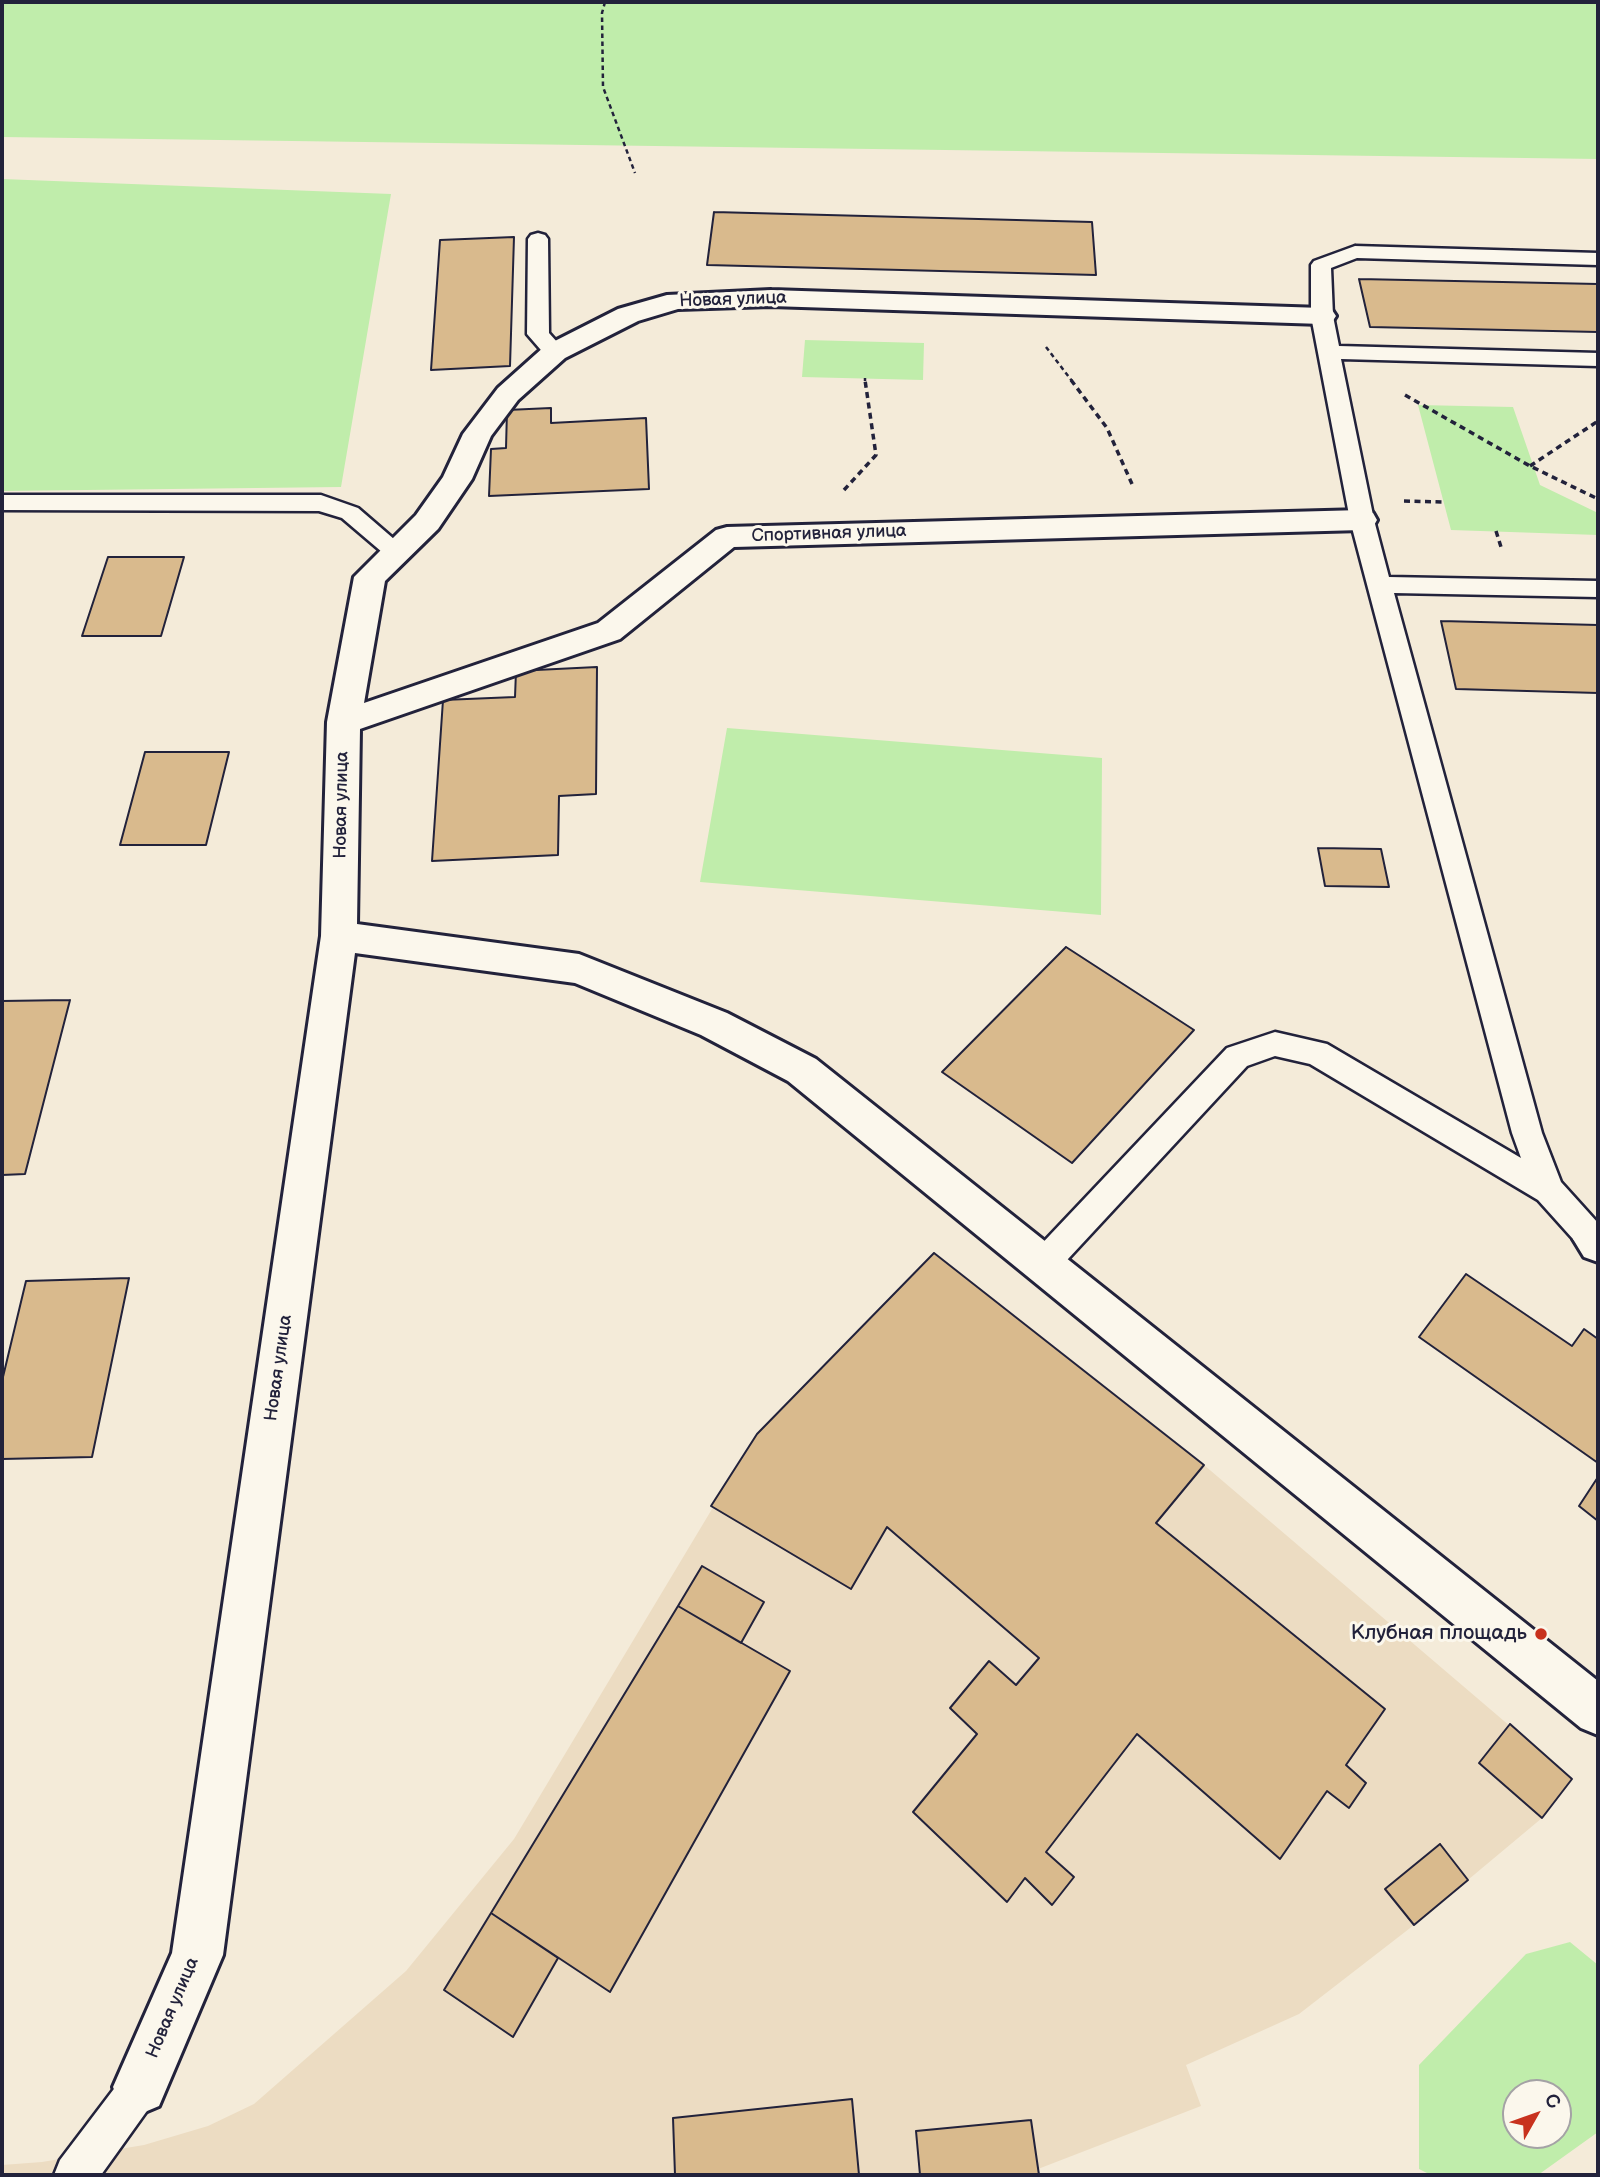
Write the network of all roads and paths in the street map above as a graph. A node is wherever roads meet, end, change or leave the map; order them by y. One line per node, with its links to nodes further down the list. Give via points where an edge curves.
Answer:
1 (605, 2): 2 (path, via 603,87)
2 (635, 173)
3 (538, 239): 7 (lane, via 538,334)
4 (1598, 259): 6 (lane, via 1355,253 1321,265)
5 (1028, 306): 6 (street, Новая улица); 7 (street, Новая улица, via 771,298 677,301 628,315); 17 (path, via 1049,352 1107,428)
6 (1322, 316): 8 (lane)
7 (555, 352): 19 (street, Новая улица, via 508,394 477,434 457,479 427,522)
8 (1329, 352): 9 (lane); 16 (lane)
9 (1598, 359)
10 (865, 378): 18 (path, via 876,456)
11 (1400, 392): 13 (path)
12 (1598, 421): 13 (path)
13 (1530, 466): 14 (path)
14 (1598, 499)
15 (2, 502): 19 (lane, via 321,503 351,513)
16 (1362, 520): 17 (street, Спортивная улица); 20 (lane)
17 (1149, 525): 18 (street, Спортивная улица)
18 (804, 535): 22 (street, Спортивная улица, via 727,537 609,631)
19 (397, 552): 22 (street, Новая улица, via 370,577)
20 (1379, 585): 21 (lane); 24 (lane, via 1527,1133)
21 (1598, 589)
22 (344, 723): 23 (street, Новая улица)
23 (339, 936): 26 (street, via 579,969 714,1024 802,1070); 28 (street, Новая улица, via 197,1955)
24 (1549, 1190): 25 (lane); 26 (lane, via 1317,1053 1275,1044 1237,1057)
25 (1596, 1242)
26 (1044, 1263): 27 (street)
27 (1598, 1711)
28 (140, 2087): 29 (lane)
29 (75, 2175)

